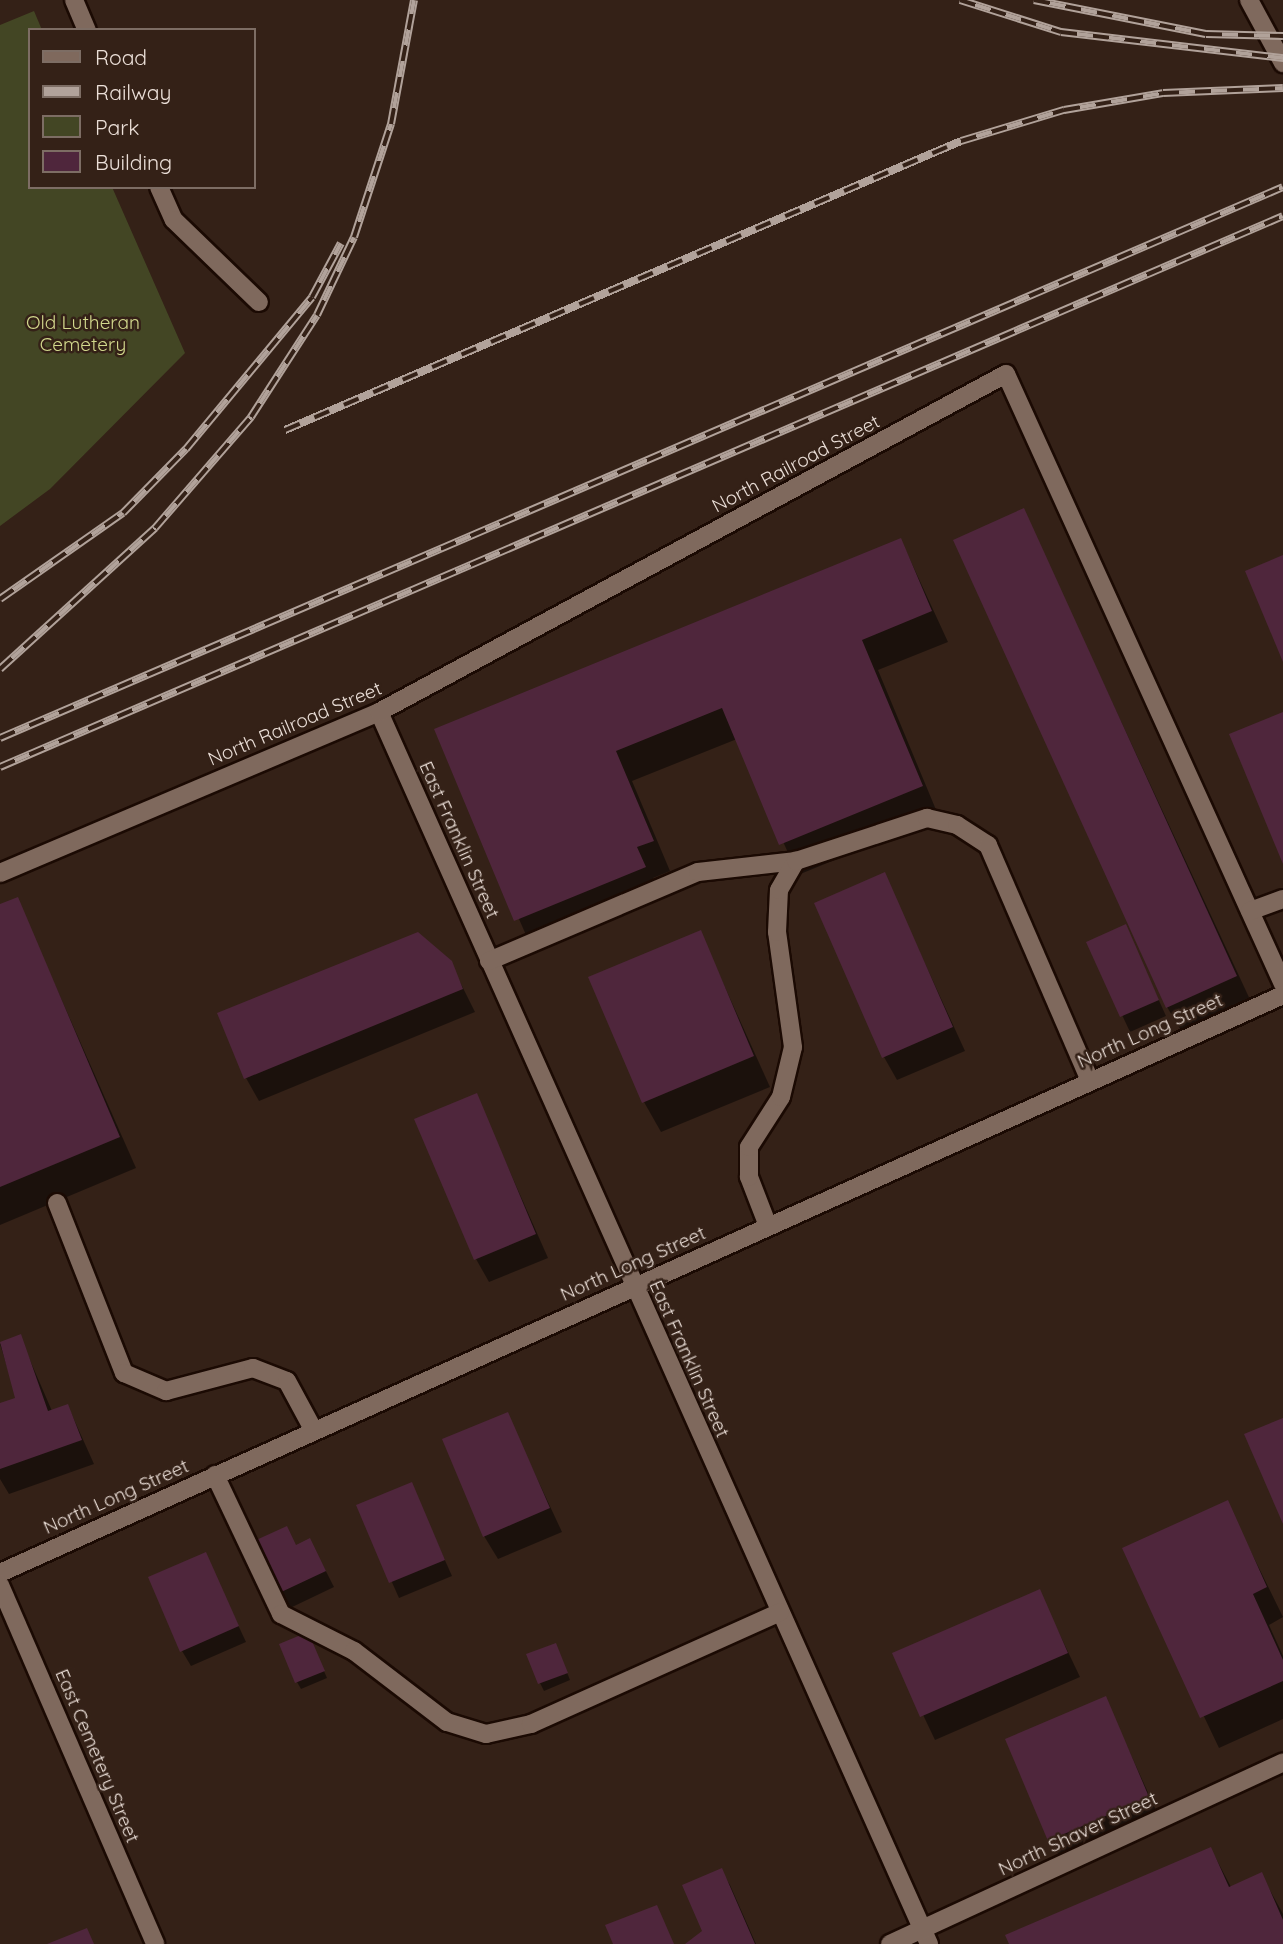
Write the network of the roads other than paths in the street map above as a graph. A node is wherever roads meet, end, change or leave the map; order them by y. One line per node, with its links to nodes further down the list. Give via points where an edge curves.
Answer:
1 (74, 0): 3 (street)
2 (1249, 0): 4 (street)
3 (86, 28)
4 (1283, 63)
5 (160, 189): 6 (street, via 174,220)
6 (260, 302)
7 (379, 712): 9 (street, North Railroad Street); 11 (street, North Railroad Street, via 1006,374); 12 (street, East Franklin Street)
8 (796, 861): 12 (street, via 698,872); 15 (street, via 927,818 957,825 988,845); 17 (street, via 779,890 777,932 793,1047 781,1097 749,1147 749,1177)
9 (0, 873)
10 (1283, 899): 11 (street)
11 (1250, 911): 13 (street, North Railroad Street)
12 (489, 961): 18 (street, East Franklin Street)
13 (1283, 984)
14 (1283, 995): 15 (street, North Long Street)
15 (1090, 1081): 17 (street, North Long Street)
16 (57, 1203): 19 (street, via 124,1373 166,1391 253,1368 287,1381)
17 (768, 1226): 18 (street, North Long Street)
18 (634, 1286): 19 (street, North Long Street); 23 (street, East Franklin Street)
19 (314, 1431): 20 (street, North Long Street)
20 (215, 1475): 21 (street, North Long Street); 23 (street, via 281,1614 355,1651 447,1722 486,1734 531,1724)
21 (0, 1573)
22 (0, 1585): 26 (street, East Cemetery Street)
23 (780, 1612): 25 (street, East Franklin Street)
24 (1283, 1762): 25 (street, North Shaver Street)
25 (926, 1937): 27 (street, North Shaver Street)
26 (155, 1944)
27 (890, 1944)

